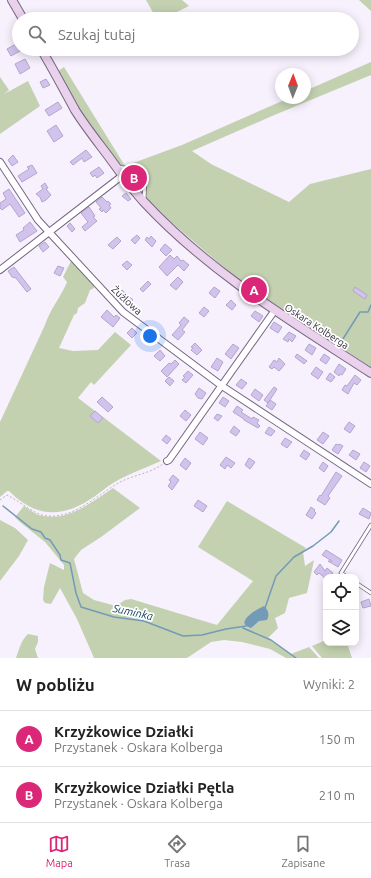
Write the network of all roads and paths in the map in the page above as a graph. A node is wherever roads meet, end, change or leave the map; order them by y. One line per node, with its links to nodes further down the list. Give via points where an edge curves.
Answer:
1 (12, 0): 2 (main road)
2 (19, 12)
3 (45, 56): 5 (main road, via 76,111)
4 (0, 162): 8 (street, Żużlowa, via 38,220)
5 (116, 167): 6 (main road); 7 (lane, via 133,169 143,176)
6 (122, 175): 7 (main road, Oskara Kolberga); 8 (street)
7 (144, 202): 10 (main road, Oskara Kolberga, via 205,259)
8 (49, 232): 9 (street); 12 (street, Żużlowa, via 123,312)
9 (0, 270)
10 (275, 310): 11 (main road, Oskara Kolberga); 12 (street)
11 (371, 373)
12 (222, 386): 13 (street); 14 (street, Żużlowa)
13 (167, 461): 15 (path, via 121,482 78,508 56,516 36,512 7,495)
14 (371, 484)
15 (0, 500)
16 (371, 525): 17 (lane)
17 (342, 574)
18 (359, 585): 19 (lane)
19 (371, 593)

